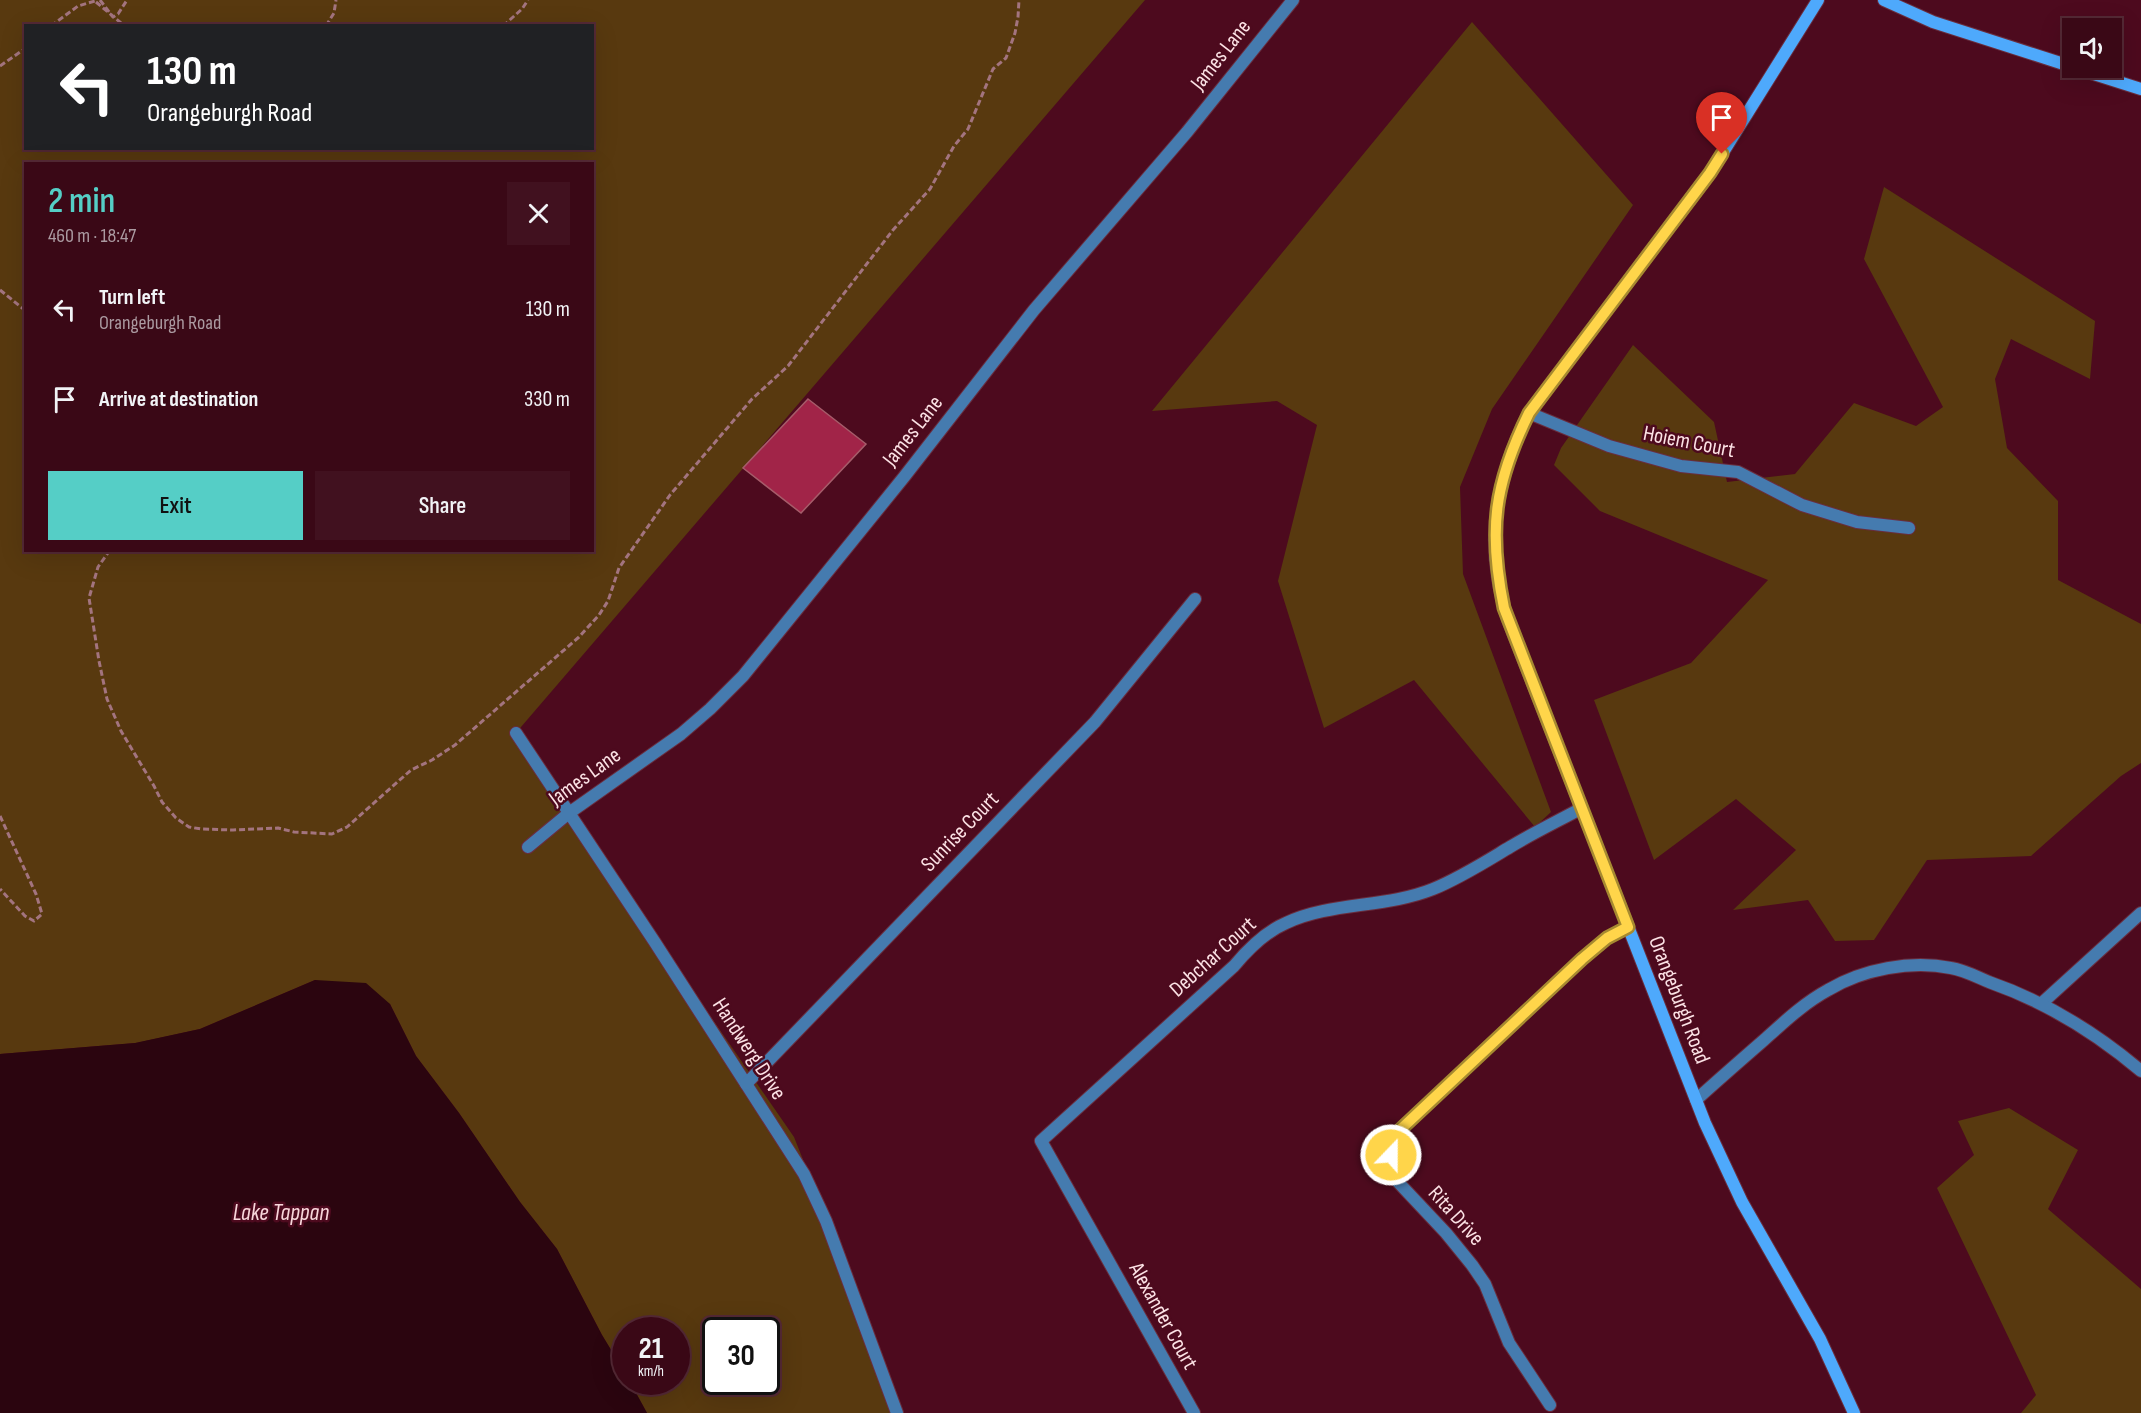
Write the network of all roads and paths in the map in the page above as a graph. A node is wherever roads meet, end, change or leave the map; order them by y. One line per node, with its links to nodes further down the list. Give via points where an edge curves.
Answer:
1 (127, 0): 8 (path, via 113,17)
2 (336, 0): 11 (path)
3 (528, 0): 12 (path)
4 (1019, 0): 22 (path, via 1015,33 1006,58 993,69 968,129 930,189 893,230 788,366 746,407 670,495 620,568 599,615 455,745 411,770 347,827 332,834 278,828 201,829 189,827 176,818 162,802 107,699 89,598 98,567)
5 (1293, 0): 26 (street, James Lane, via 1034,310 743,676 681,734)
6 (1818, 0): 20 (main road, Orangeburgh Road, via 1710,173)
7 (1884, 0): 14 (main road, via 1933,22)
8 (98, 1): 9 (path, via 78,6); 10 (path, bridge)
9 (54, 24)
10 (122, 24)
11 (327, 24)
12 (505, 24)
13 (24, 49): 15 (path)
14 (2062, 63)
15 (0, 66)
16 (2108, 78): 17 (main road)
17 (2141, 89)
18 (0, 290): 19 (path)
19 (24, 308)
20 (1529, 413): 21 (street, Hoiem Court, via 1609,446 1681,466 1738,472 1802,505 1857,522); 25 (main road, Orangeburgh Road, via 1504,472 1495,536 1496,570 1508,620)
21 (1909, 528)
22 (109, 552)
23 (1195, 600): 34 (street, Sunrise Court, via 1095,722)
24 (516, 733): 26 (street, Handwerg Drive)
25 (1582, 808): 31 (main road, Orangeburgh Road); 36 (street, Debchar Court, via 1434,889 1388,902 1311,914 1286,922 1250,947 1234,966 1041,1141)
26 (569, 813): 28 (street, James Lane); 34 (street, Handwerg Drive)
27 (0, 816): 29 (path, via 42,914 34,921 25,916)
28 (528, 847)
29 (0, 889)
30 (2141, 913): 32 (street)
31 (1628, 927): 35 (main road, Orangeburgh Road); 37 (street, Rita Drive, via 1582,959 1401,1129 1391,1155 1401,1187 1446,1233 1485,1284 1509,1343)
32 (2042, 1003): 33 (street, via 2077,1023); 35 (street, via 1952,968 1922,965 1858,976 1804,1005)
33 (2141, 1071)
34 (747, 1084): 38 (street, Handwerg Drive, via 804,1174 826,1221)
35 (1696, 1100): 40 (main road, Orangeburgh Road, via 1742,1202 1821,1339)
36 (1095, 1239): 39 (street, Alexander Court)
37 (1550, 1405)
38 (897, 1413)
39 (1194, 1413)
40 (1854, 1413)

